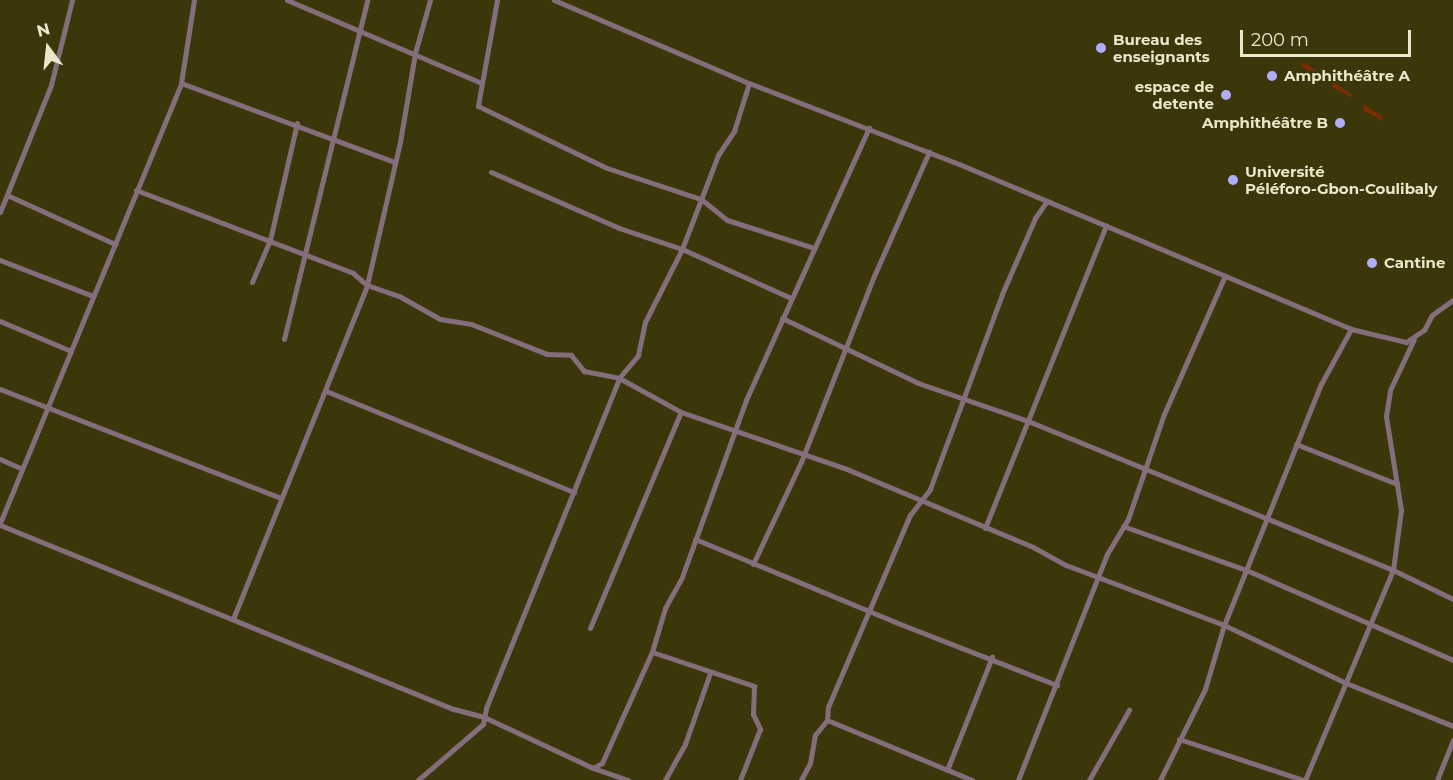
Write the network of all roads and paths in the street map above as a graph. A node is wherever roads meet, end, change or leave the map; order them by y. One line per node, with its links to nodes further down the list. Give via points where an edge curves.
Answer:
1 (72, 0): 20 (street, via 51,86)
2 (194, 0): 10 (street)
3 (287, 0): 8 (street)
4 (367, 0): 8 (street)
5 (430, 0): 9 (street)
6 (497, 0): 11 (street)
7 (554, 0): 12 (street)
8 (360, 29): 9 (street); 15 (street)
9 (415, 53): 11 (street); 17 (street)
10 (181, 82): 13 (street); 19 (street)
11 (482, 83): 21 (street, via 478,106 606,168)
12 (749, 83): 14 (street); 21 (street, via 734,131 718,155)
13 (297, 123): 15 (street); 25 (street)
14 (869, 127): 16 (street); 27 (street)
15 (333, 141): 17 (street); 29 (street)
16 (929, 153): 22 (street); 42 (street)
17 (395, 162): 33 (street)
18 (491, 172): 28 (street, via 619,228)
19 (136, 190): 25 (street); 26 (street)
20 (7, 195): 23 (street); 26 (street)
21 (700, 199): 27 (street, via 728,220); 28 (street)
22 (1047, 201): 24 (street); 47 (street, via 1035,218 1006,283)
23 (0, 212)
24 (1106, 225): 31 (street); 50 (street)
25 (270, 240): 29 (street); 32 (street)
26 (115, 244): 34 (street)
27 (814, 248): 35 (street)
28 (682, 249): 35 (street); 44 (street, via 645,322 638,356)
29 (304, 253): 33 (street, via 353,273); 40 (street)
30 (0, 260): 34 (street)
31 (1225, 276): 39 (street); 56 (street, via 1164,414)
32 (252, 282)
33 (367, 285): 44 (street, via 399,296 440,319 471,324 547,354 571,355 584,371); 46 (street)
34 (93, 296): 43 (street)
35 (791, 298): 37 (street)
36 (1453, 300): 41 (street, via 1432,315)
37 (782, 318): 42 (street); 51 (street)
38 (0, 321): 43 (street)
39 (1351, 329): 41 (street, via 1406,342); 52 (street, via 1334,356)
40 (284, 339)
41 (1414, 339): 57 (street, via 1390,390 1386,416)
42 (845, 348): 47 (street, via 918,383); 53 (street)
43 (70, 351): 48 (street)
44 (619, 378): 49 (street); 58 (street)
45 (0, 389): 48 (street)
46 (326, 391): 58 (street); 59 (street)
47 (963, 396): 50 (street); 60 (street, via 930,489)
48 (48, 407): 55 (street); 59 (street)
49 (681, 412): 51 (street); 75 (street)
50 (1028, 421): 56 (street); 64 (street)
51 (736, 431): 53 (street); 65 (street, via 720,462)
52 (1296, 444): 57 (street); 61 (street)
53 (803, 452): 60 (street); 66 (street)
54 (0, 459): 55 (street)
55 (22, 469): 62 (street)
56 (1145, 469): 61 (street); 63 (street)
57 (1397, 484): 68 (street, via 1401,510)
58 (574, 492): 83 (street)
59 (281, 498): 72 (street)
60 (921, 503): 64 (street); 71 (street, via 910,515)
61 (1266, 520): 67 (street); 68 (street)
62 (0, 524): 72 (street)
63 (1123, 526): 67 (street); 69 (street)
64 (984, 528): 69 (street)
65 (695, 539): 66 (street); 76 (street, via 665,608)
66 (753, 564): 71 (street)
67 (1246, 570): 73 (street); 74 (street)
68 (1394, 570): 70 (street); 73 (street)
69 (1100, 576): 74 (street); 81 (street)
70 (1453, 599)
71 (869, 611): 77 (street); 84 (street, via 828,708)
72 (233, 619): 83 (street, via 454,709)
73 (1371, 623): 78 (street); 80 (street)
74 (1224, 625): 80 (street); 86 (street, via 1205,689)
75 (590, 628)
76 (652, 652): 79 (street); 88 (street, via 602,763)
77 (992, 657): 81 (street); 89 (street)
78 (1453, 660)
79 (710, 673): 92 (street, via 685,744); 93 (street, via 754,686 753,714 760,729)
80 (1346, 683): 85 (street); 99 (street)
81 (1057, 685): 96 (street)
82 (1130, 710): 97 (street)
83 (484, 717): 88 (street); 90 (street, via 483,724)
84 (827, 720): 89 (street); 94 (street, via 815,735 810,763)
85 (1453, 726)
86 (1179, 739): 98 (street); 99 (street)
87 (1453, 740): 100 (street)
88 (593, 768): 91 (street)
89 (947, 770): 95 (street)
90 (418, 780)
91 (628, 780)
92 (664, 780)
93 (740, 780)
94 (801, 780)
95 (972, 780)
96 (1018, 780)
97 (1089, 780)
98 (1160, 780)
99 (1304, 780)
100 (1437, 780)

